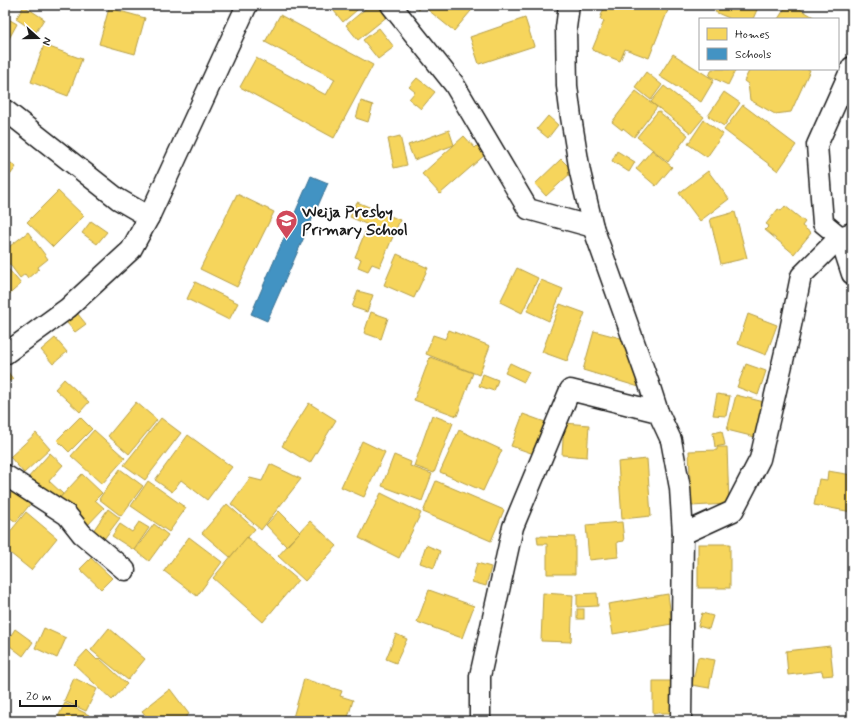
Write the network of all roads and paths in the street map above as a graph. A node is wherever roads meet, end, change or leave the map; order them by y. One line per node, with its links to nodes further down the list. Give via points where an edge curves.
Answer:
1 (247, 5): 6 (street)
2 (391, 5): 7 (street, via 454,84 528,209)
3 (568, 5): 7 (street, via 567,86 580,172)
4 (852, 67): 8 (street, via 817,145 823,223)
5 (5, 110): 6 (street, via 118,199)
6 (149, 217): 10 (street, via 131,250 68,308)
7 (593, 227): 11 (street)
8 (846, 235): 9 (street); 13 (street, via 801,276 760,459 733,511)
9 (852, 274)
10 (5, 354)
11 (658, 412): 13 (street, via 671,440 680,488); 15 (street, via 570,390 513,527 480,676)
12 (5, 475): 14 (street, via 67,515 82,534)
13 (684, 534): 16 (street)
14 (125, 570)
15 (480, 721)
16 (681, 721)

